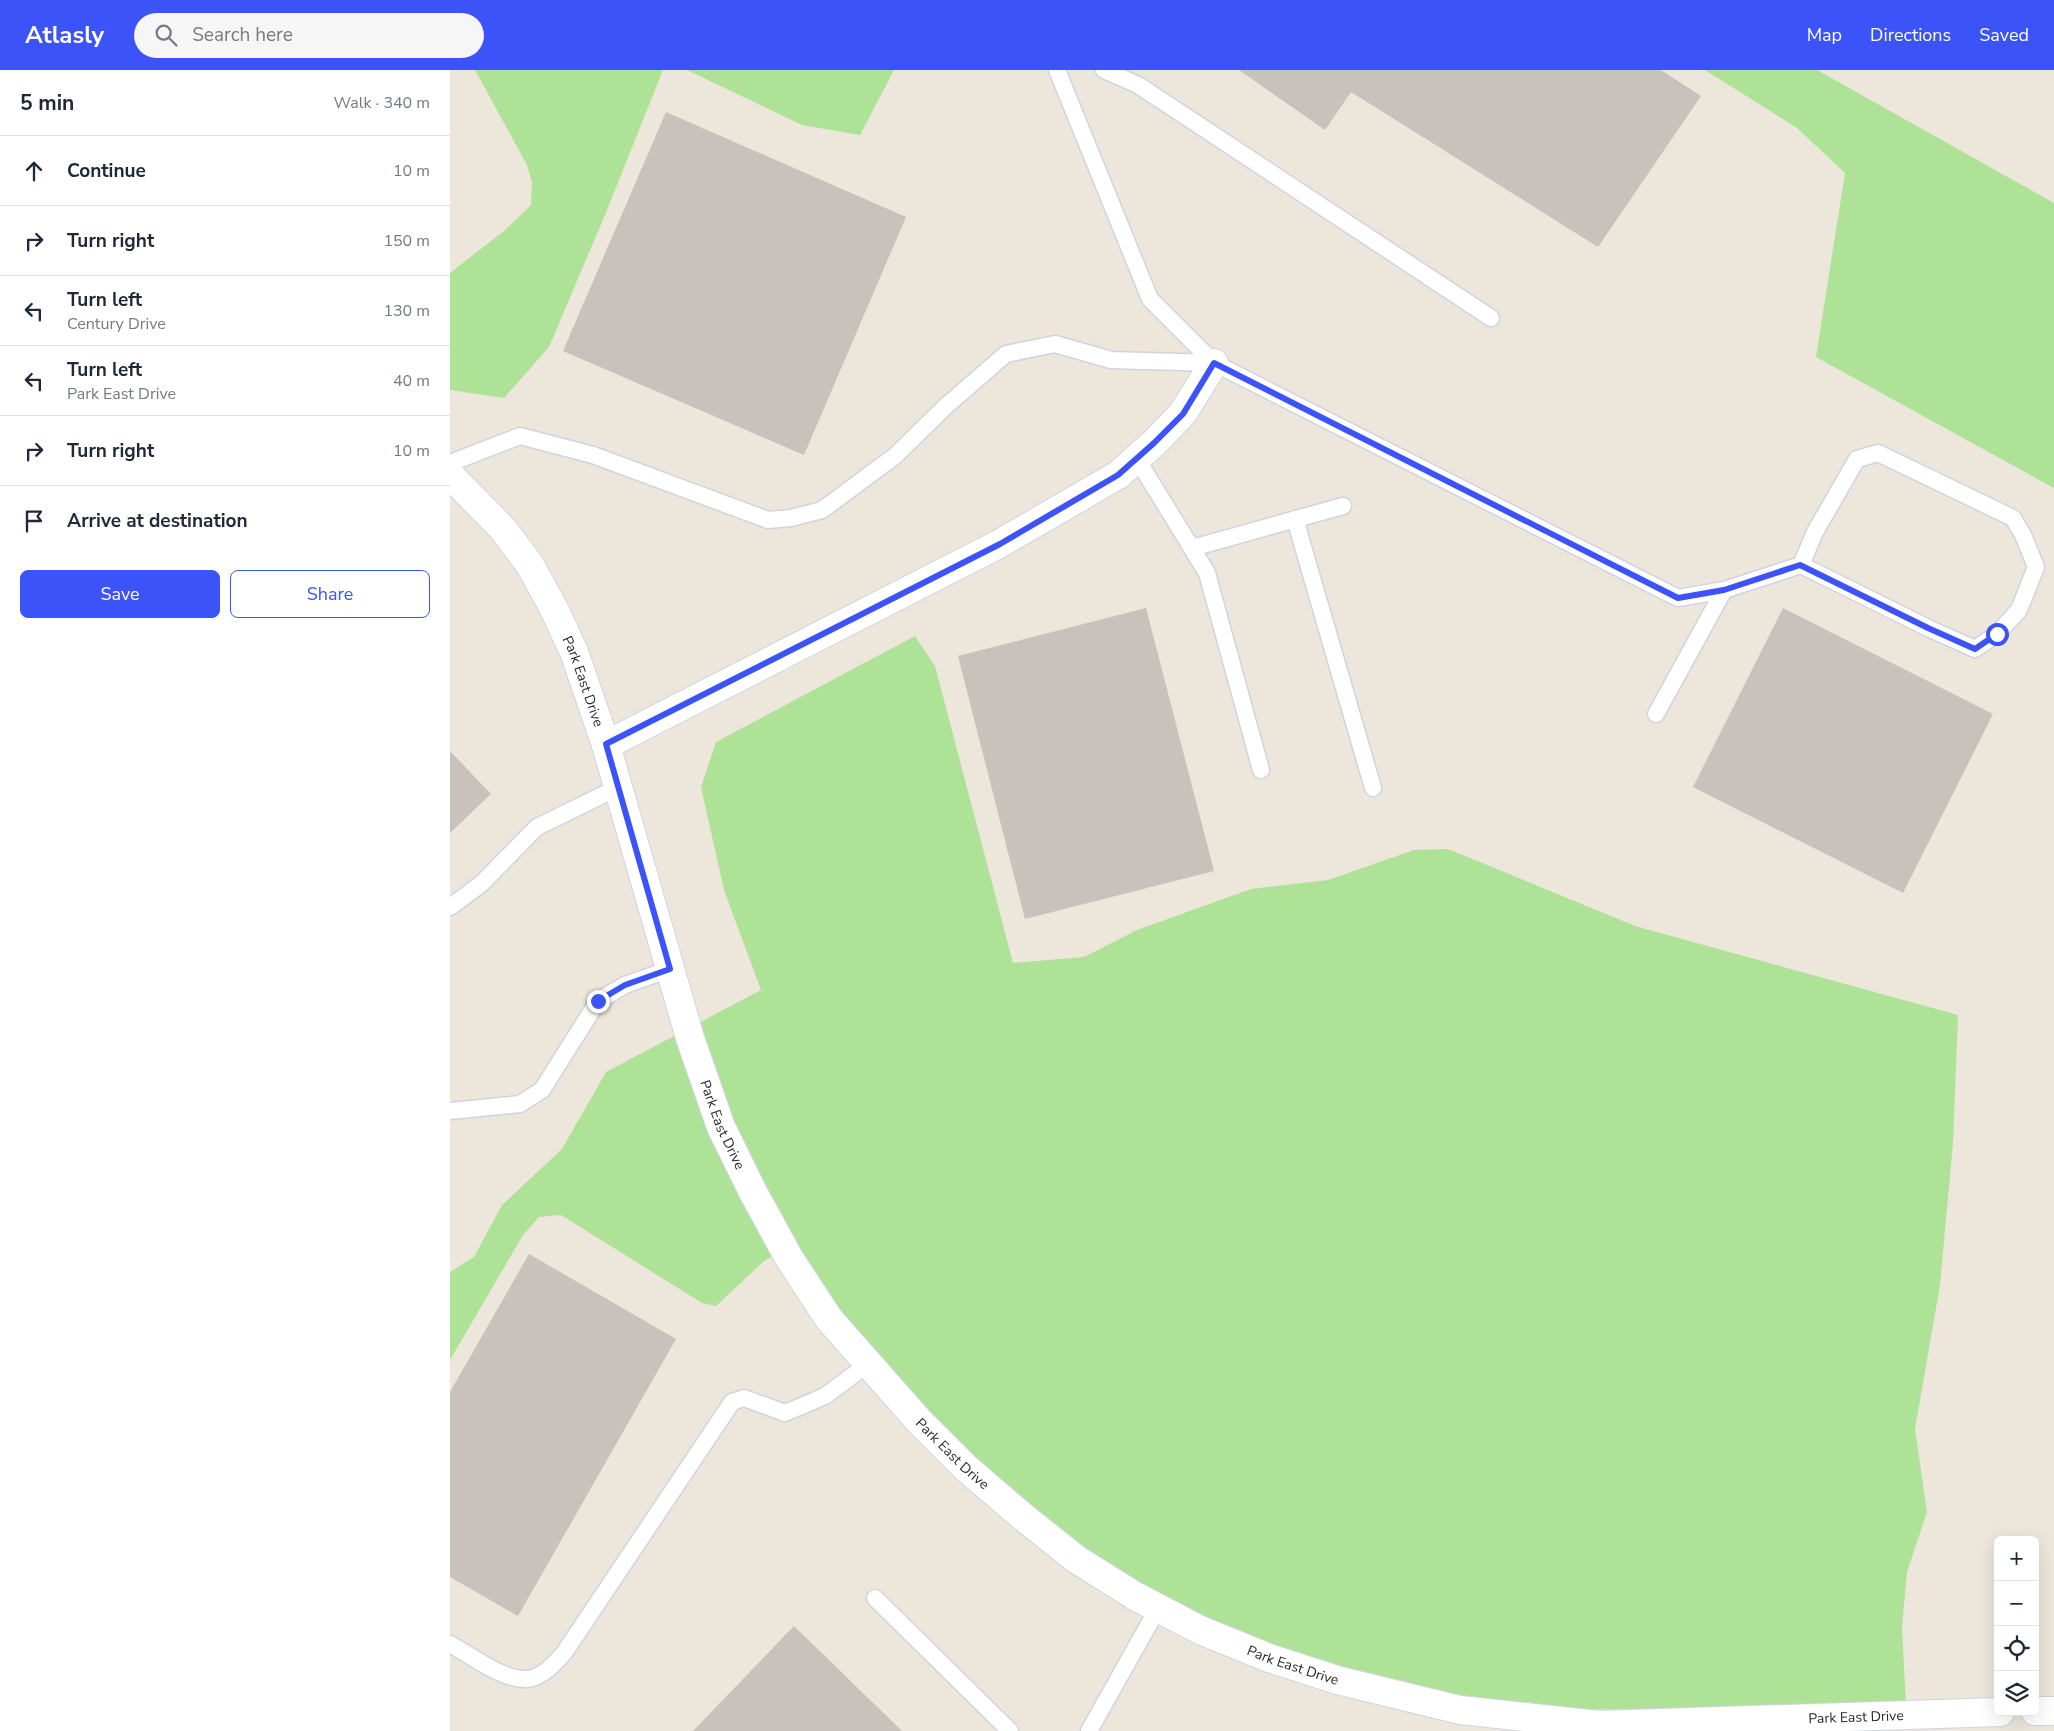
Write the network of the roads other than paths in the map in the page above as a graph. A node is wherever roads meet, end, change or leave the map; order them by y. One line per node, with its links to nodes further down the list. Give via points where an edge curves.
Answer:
1 (1057, 70): 4 (lane, via 1150,299)
2 (1104, 70): 3 (lane, via 1138,84)
3 (1491, 318)
4 (1214, 363): 5 (street, via 1183,414); 6 (lane, via 1112,360 1055,344 1006,354 895,456 822,510 791,518 768,520 593,456 520,436); 12 (lane, via 1678,598)
5 (1137, 459): 10 (lane); 14 (street, via 1118,475 1000,544)
6 (450, 464)
7 (450, 476): 14 (street, Park East Drive, via 503,529 530,566 574,652)
8 (1343, 506): 9 (lane)
9 (1295, 519): 10 (lane); 17 (lane)
10 (1192, 548): 15 (lane, via 1207,573)
11 (1800, 565): 11 (lane, via 1815,532 1858,458 1878,452 2013,518 2036,567 2018,610 1997,634 1975,649); 12 (lane)
12 (1724, 590): 13 (lane)
13 (1656, 714)
14 (606, 744): 16 (street, Park East Drive)
15 (1261, 770)
16 (619, 787): 18 (lane, via 538,828 481,884); 19 (street, Park East Drive)
17 (1373, 788)
18 (450, 907)
19 (670, 969): 20 (lane, via 625,985 598,1001 542,1090 520,1104); 21 (street, Park East Drive, via 690,1038 722,1127 753,1192 789,1258 829,1319)
20 (450, 1111)
21 (868, 1364): 23 (street, Park East Drive, via 966,1468 1022,1516 1076,1559); 24 (lane, via 825,1396 785,1412 744,1398 732,1402 564,1653 548,1670 528,1679 505,1676)
22 (875, 1598): 28 (lane)
23 (1158, 1608): 27 (street, Park East Drive, via 1200,1630 1268,1658 1337,1680 1460,1710 1598,1725); 29 (lane)
24 (450, 1644)
25 (2054, 1710): 26 (street)
26 (2039, 1711)
27 (1994, 1712)
28 (1010, 1731)
29 (1089, 1731)

